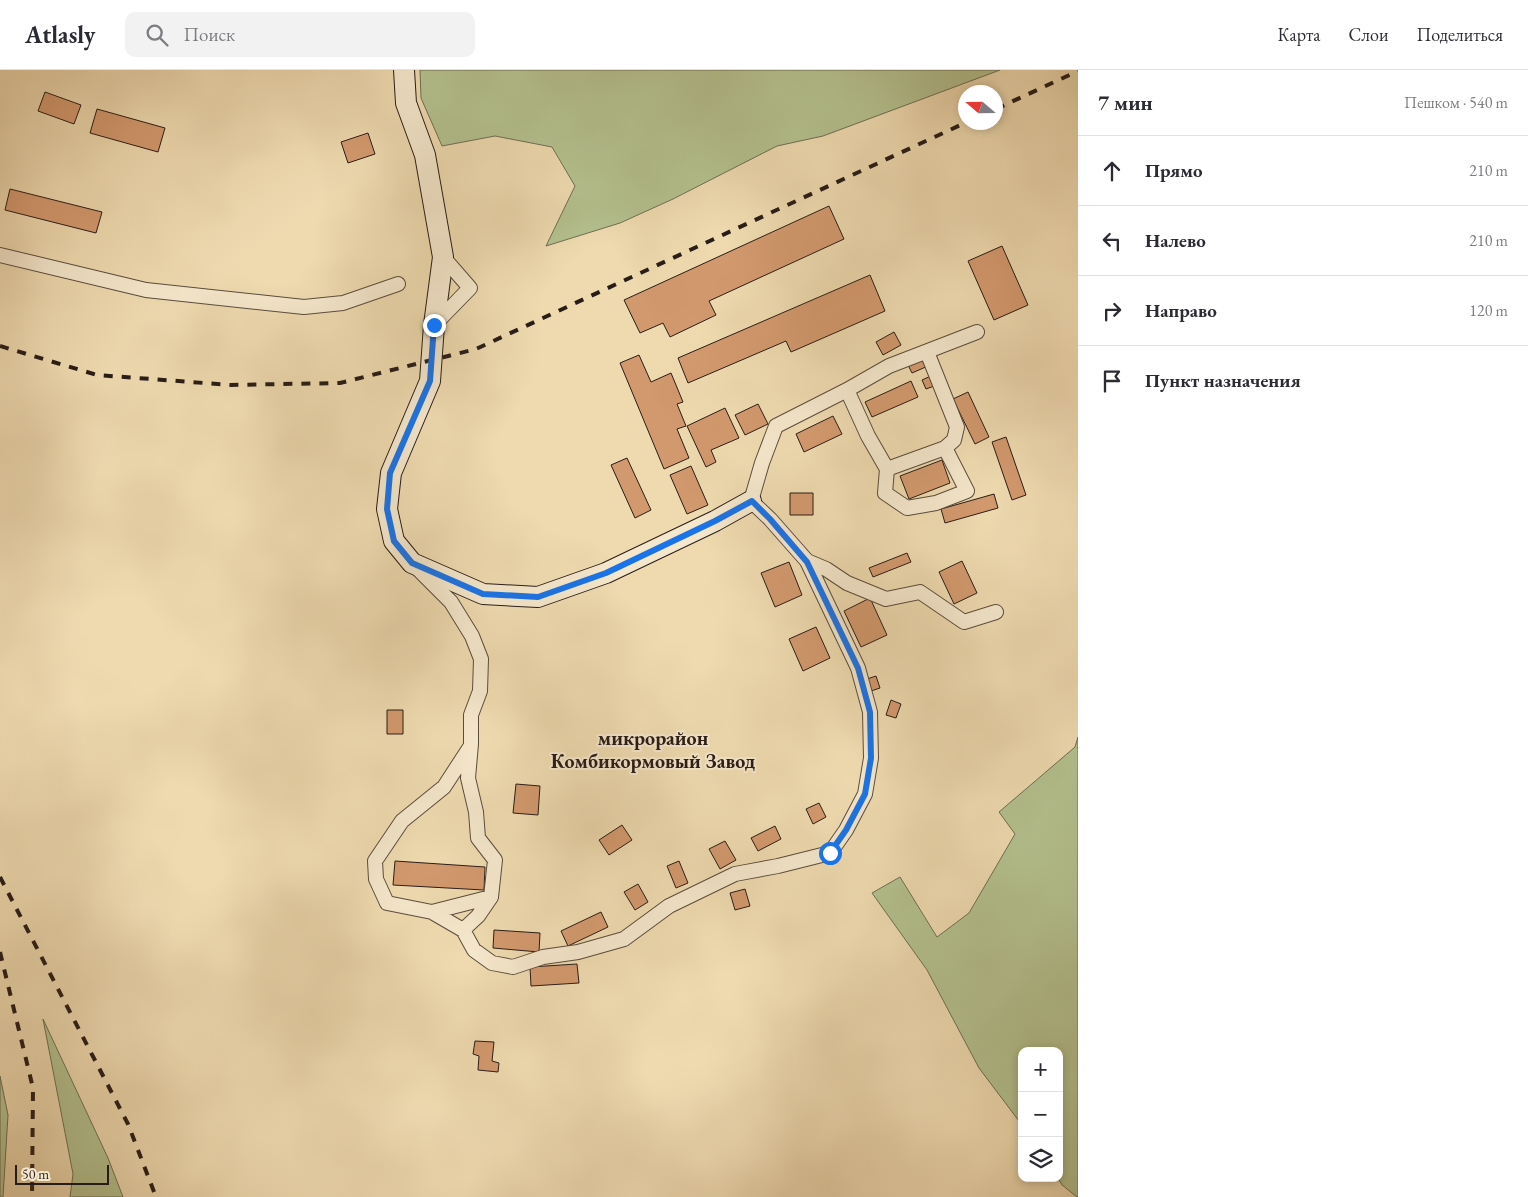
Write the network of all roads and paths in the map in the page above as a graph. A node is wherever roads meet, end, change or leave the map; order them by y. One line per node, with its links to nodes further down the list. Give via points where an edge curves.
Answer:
1 (404, 70): 3 (street, via 406,103 426,155)
2 (0, 254): 4 (street, via 146,290 304,307 342,303)
3 (444, 257): 5 (street); 5 (street, via 470,288)
4 (398, 284)
5 (434, 325): 13 (street, via 430,381 390,473 387,509 394,541)
6 (977, 332): 7 (street)
7 (927, 352): 8 (street, via 889,366); 9 (street, via 957,427 954,440)
8 (847, 390): 10 (street); 11 (street, via 776,426)
9 (945, 448): 10 (street); 10 (street, via 967,491 936,503 907,508 885,493)
10 (887, 469)
11 (752, 501): 12 (street); 13 (street, via 606,573 538,597 483,594)
12 (807, 562): 14 (street, via 826,568 847,583 886,599 920,592 964,622); 18 (street, via 858,668 870,712 871,758 865,794 830,853 735,874 669,906 624,939 513,967 492,962 474,950)
13 (412, 563): 15 (street, via 451,602 472,636 481,659 480,691 471,715)
14 (996, 612)
15 (471, 744): 16 (street, via 468,778 478,838 495,860); 17 (street, via 444,787 402,821 375,861 376,879 387,903)
16 (491, 897): 17 (street); 18 (street)
17 (432, 912): 18 (street)
18 (463, 930)

